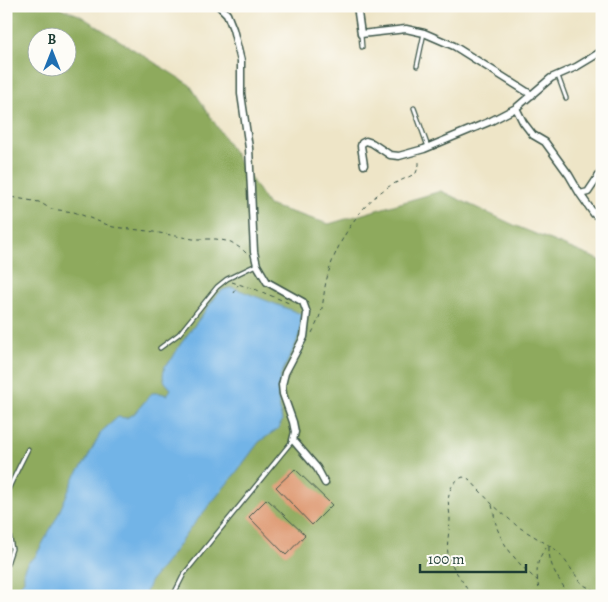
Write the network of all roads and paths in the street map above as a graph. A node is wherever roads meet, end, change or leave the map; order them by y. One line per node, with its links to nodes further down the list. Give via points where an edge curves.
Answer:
1 (218, 6): 20 (street, via 227,14 241,61 241,94 250,148)
2 (357, 6): 4 (street)
3 (424, 33): 4 (street, via 406,29); 7 (lane); 9 (street, via 454,46)
4 (361, 34): 5 (lane)
5 (362, 47)
6 (602, 51): 8 (street)
7 (417, 66)
8 (558, 75): 9 (street); 10 (lane)
9 (532, 95): 12 (street)
10 (566, 98)
11 (414, 108): 13 (lane)
12 (516, 108): 13 (street); 18 (street, via 533,135 545,142)
13 (429, 147): 14 (street)
14 (419, 151): 15 (street, via 390,155 366,141 361,146); 25 (path, via 416,173 372,199 344,237 334,255 322,307)
15 (364, 164)
16 (602, 172): 18 (street, via 588,192)
17 (6, 193): 20 (path, via 10,197 74,212 113,227 230,242 243,250)
18 (580, 194): 19 (street, via 594,214)
19 (602, 219)
20 (256, 265): 21 (lane); 27 (street, via 267,282 303,302 307,313 304,337 282,385 293,422)
21 (223, 282): 22 (path); 26 (lane, via 179,334)
22 (239, 284): 23 (path); 24 (path)
23 (232, 293)
24 (294, 305)
25 (311, 334)
26 (160, 348)
27 (294, 440): 29 (street); 37 (lane, via 184,574)
28 (28, 449): 30 (lane)
29 (325, 483)
30 (6, 494)
31 (492, 504): 33 (path, via 517,526); 35 (path, via 497,527 508,549); 38 (path, via 462,477 452,486 448,496 448,556)
32 (6, 524): 34 (lane, via 12,549)
33 (549, 546): 35 (path, via 538,562); 36 (path, via 561,555 582,584); 40 (path, via 548,554 554,571)
34 (6, 567)
35 (538, 581): 39 (path)
36 (602, 595)
37 (173, 596)
38 (470, 596)
39 (540, 596)
40 (570, 596)

